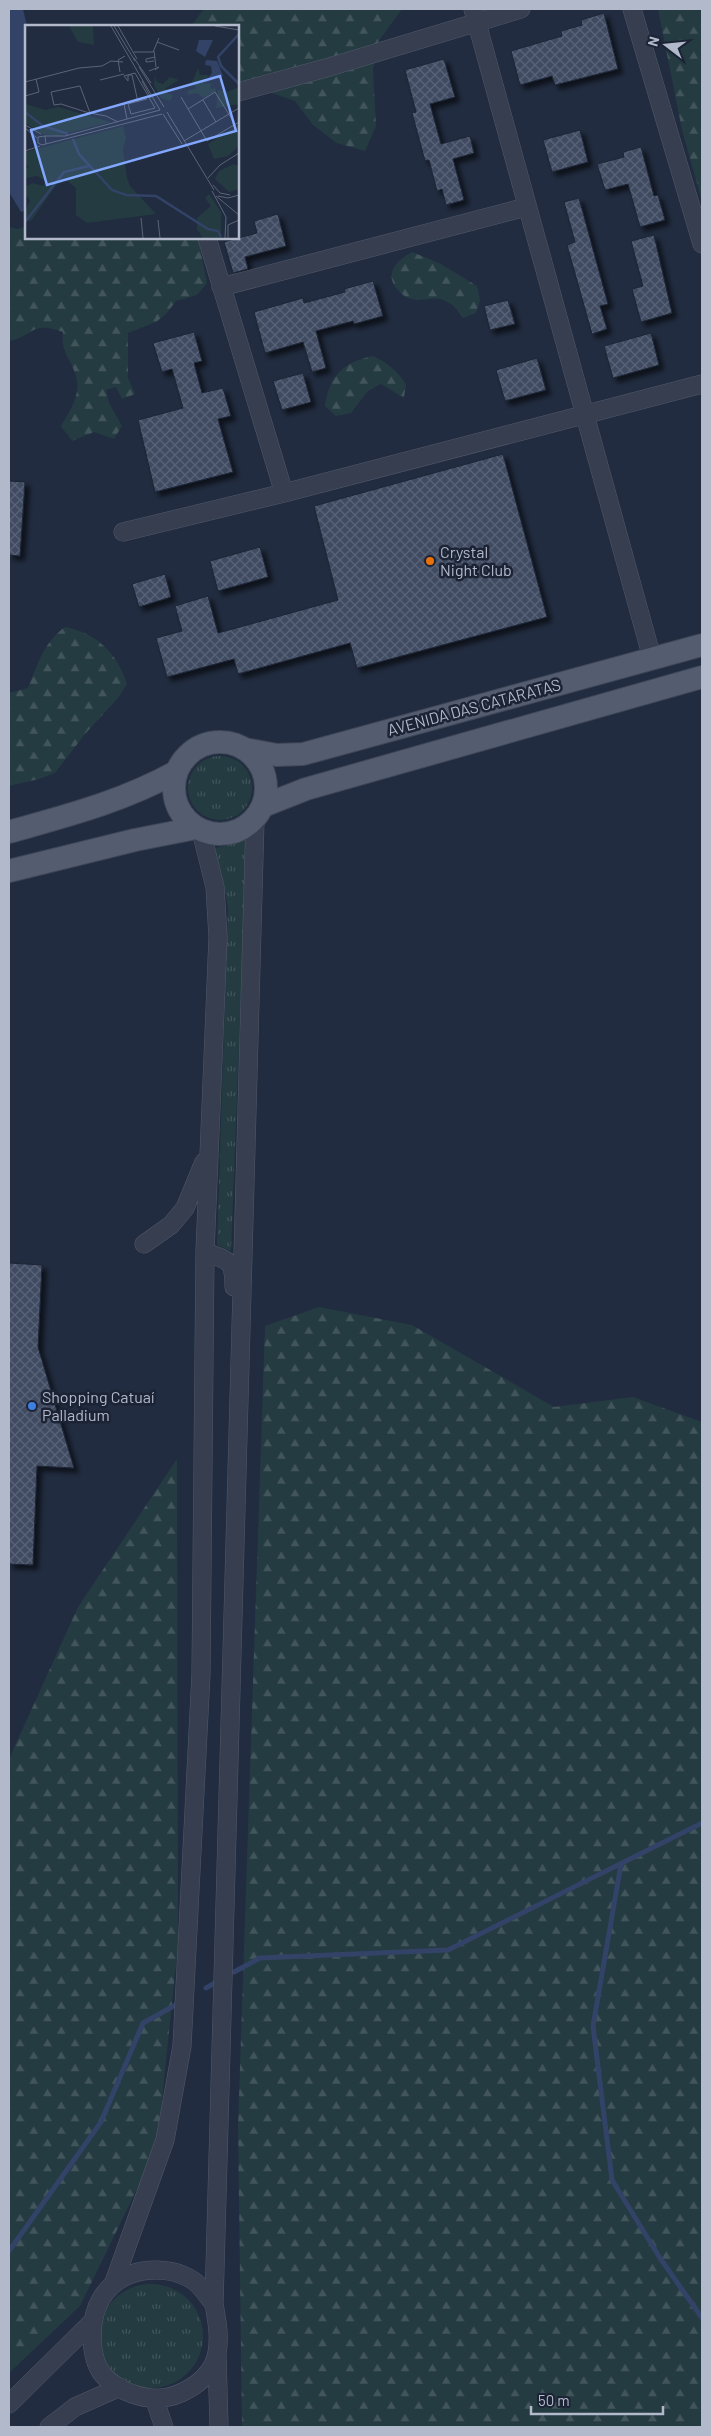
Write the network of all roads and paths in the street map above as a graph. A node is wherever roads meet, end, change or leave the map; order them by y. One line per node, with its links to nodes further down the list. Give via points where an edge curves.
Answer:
1 (520, 9): 3 (street)
2 (632, 9): 7 (street)
3 (475, 15): 4 (street, via 326,68); 5 (street)
4 (239, 92)
5 (526, 206): 8 (street); 10 (street)
6 (207, 239): 8 (street)
7 (702, 244)
8 (221, 287): 11 (street)
9 (702, 384): 10 (street)
10 (585, 413): 11 (street); 14 (street)
11 (284, 493): 12 (street)
12 (123, 532)
13 (702, 645): 14 (main road, AVENIDA DAS CATARATAS)
14 (652, 658): 16 (main road, AVENIDA DAS CATARATAS, via 302,754 277,755)
15 (702, 677): 18 (main road, AVENIDA DAS CATARATAS, via 306,789)
16 (244, 748): 17 (main road, via 222,742 200,746 190,753); 18 (main road, via 261,765 265,776)
17 (176, 772): 19 (main road, via 174,795 177,806); 20 (main road, via 104,806)
18 (259, 813): 19 (main road, via 235,832 212,834); 25 (street)
19 (198, 829): 21 (main road, via 135,840); 22 (street, via 215,887 218,937)
20 (9, 832)
21 (9, 871)
22 (209, 1147): 23 (street, via 185,1208 171,1225); 24 (street)
23 (144, 1244)
24 (205, 1252): 25 (street, via 227,1260 234,1269); 26 (street, via 201,1674 182,2046 165,2140)
25 (239, 1372): 27 (street)
26 (113, 2285): 27 (street, via 139,2271 168,2270 195,2282); 28 (street, via 101,2299)
27 (214, 2304): 29 (street, via 219,2330)
28 (93, 2321): 30 (street, via 92,2343 96,2358 105,2377); 32 (street)
29 (217, 2355): 31 (street, via 208,2373 193,2387 174,2396); 35 (street)
30 (120, 2388): 31 (street, via 136,2396); 33 (street, via 75,2407)
31 (154, 2398): 34 (street)
32 (9, 2404)
33 (49, 2427)
34 (164, 2427)
35 (219, 2427)

